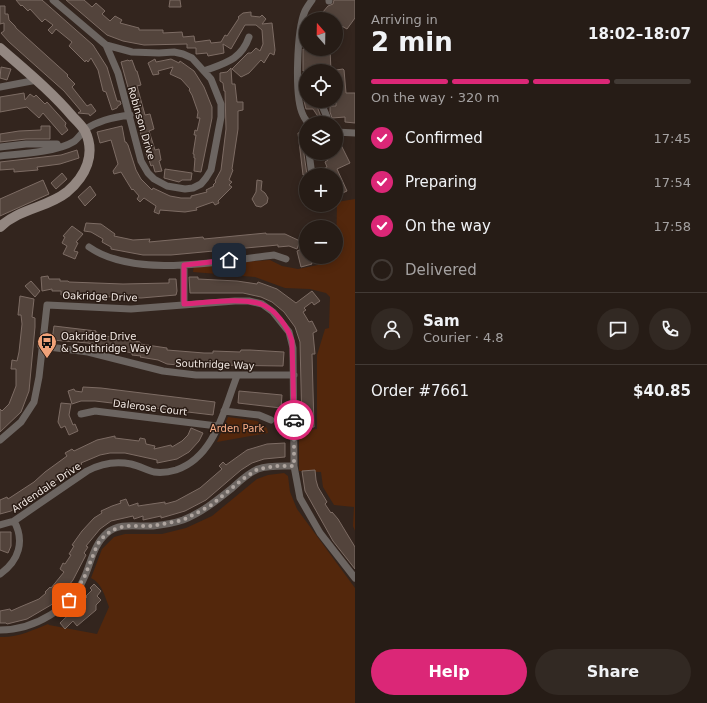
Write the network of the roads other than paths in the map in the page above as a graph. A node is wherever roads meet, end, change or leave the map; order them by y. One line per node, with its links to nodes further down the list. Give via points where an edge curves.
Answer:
1 (53, 0): 4 (street)
2 (312, 0): 10 (street, via 305,11 301,26 298,77 300,107)
3 (249, 37): 6 (street, via 246,47 239,55)
4 (106, 45): 6 (street, Robinson Drive, via 132,52 183,54 192,58); 9 (street, Robinson Drive, via 118,73)
5 (0, 48): 7 (street)
6 (204, 71): 9 (street, Robinson Drive, via 216,88 221,110 211,170 201,184 193,188 176,188 154,179 141,161)
7 (36, 80): 8 (street); 11 (street, via 59,100)
8 (0, 87)
9 (130, 115): 11 (street, via 112,118)
10 (304, 116)
11 (84, 130): 14 (street); 17 (street, via 90,157 88,166 79,180 57,198 14,216)
12 (343, 132): 13 (street)
13 (355, 133)
14 (73, 142): 15 (street); 16 (street, via 57,148)
15 (0, 147)
16 (0, 156)
17 (0, 227)
18 (89, 247): 20 (street, via 109,257 150,265)
19 (286, 259): 20 (street, via 274,256)
20 (184, 265): 21 (street)
21 (184, 304): 22 (street, Oakridge Drive, via 131,308 47,305); 23 (street, Oakridge Drive, via 235,301 262,304 273,312 289,332 293,348)
22 (42, 346): 24 (street, Southridge Way, via 88,352 162,371); 29 (street, Oakridge Drive, via 34,402 21,422)
23 (294, 375): 24 (street, Southridge Way); 30 (street, Oakridge Drive)
24 (237, 376): 25 (street, Ardendale Drive)
25 (224, 411): 27 (street); 28 (street, Ardendale Drive)
26 (81, 414): 28 (street, Dalerose Court, via 94,411)
27 (271, 420)
28 (217, 426): 31 (street, Ardendale Drive, via 208,446 187,465 163,472 126,463 99,466)
29 (0, 440)
30 (294, 466): 34 (street, Oakridge Drive, via 300,498 320,533); 35 (street, via 258,469 210,506 183,520 153,526 125,526 112,530 100,540 79,588 58,610 21,627)
31 (14, 521): 32 (street, Ardendale Drive); 33 (street, via 20,530 19,548 12,563)
32 (0, 525)
33 (0, 574)
34 (355, 578)
35 (0, 630)

